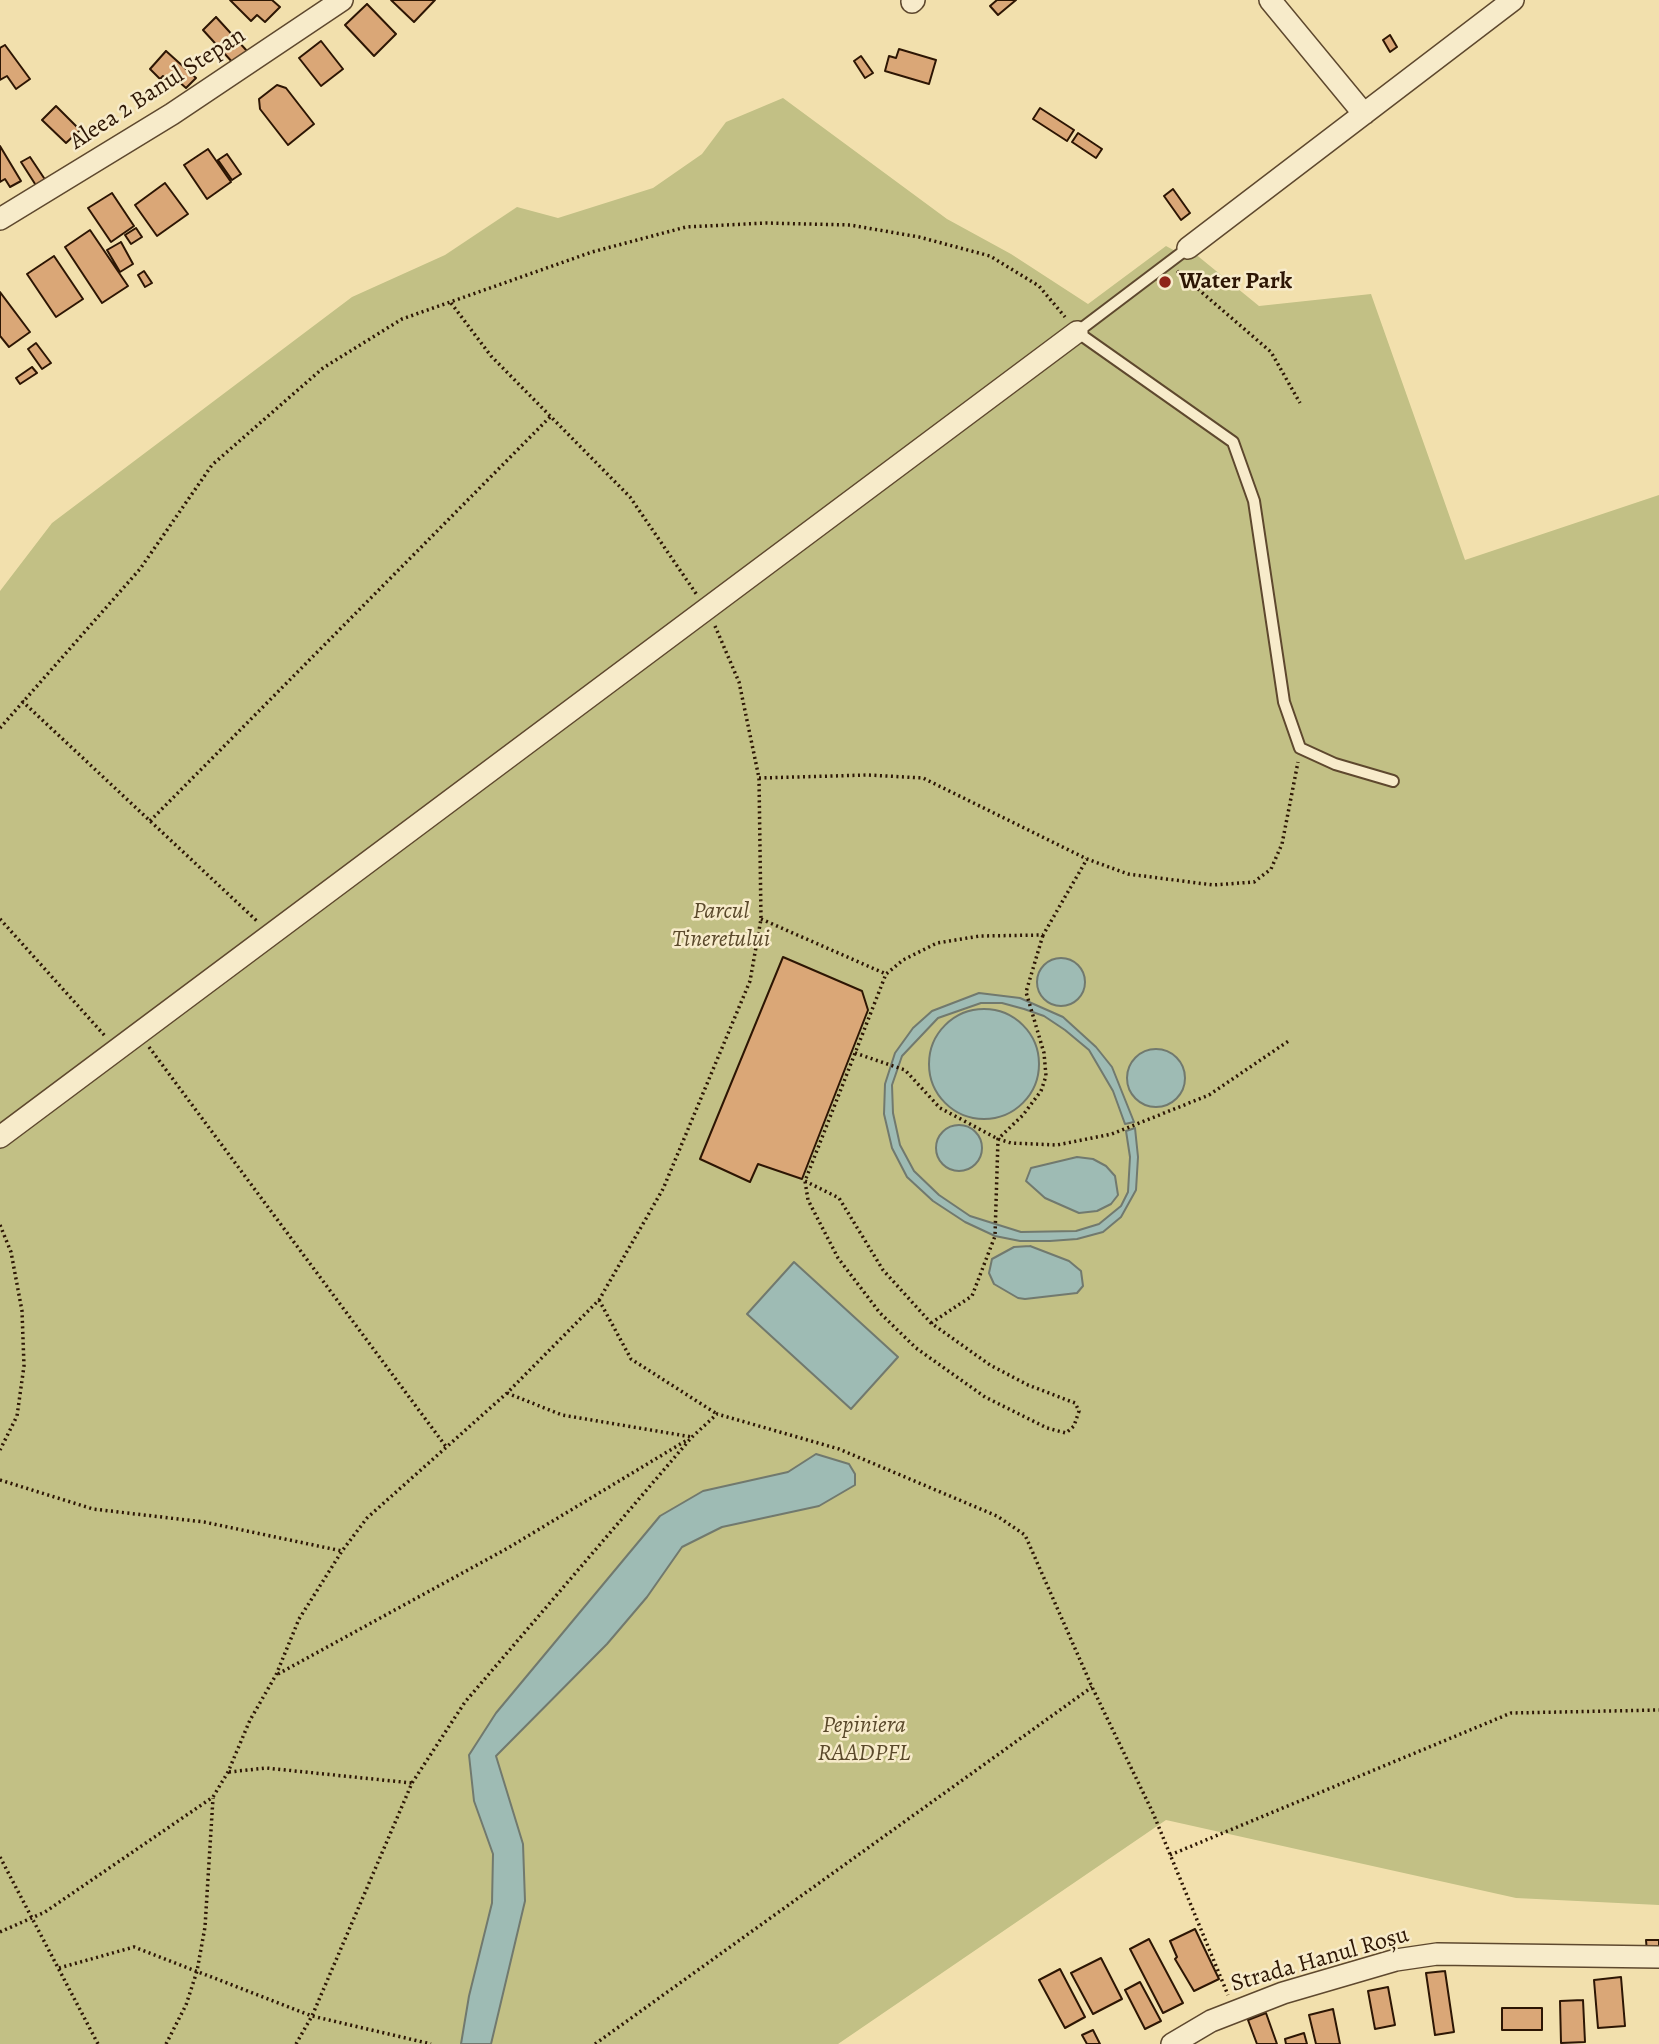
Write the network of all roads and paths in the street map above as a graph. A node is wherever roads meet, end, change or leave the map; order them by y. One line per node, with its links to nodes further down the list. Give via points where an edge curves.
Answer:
1 (342, 0): 5 (street, Aleea 2 Banul Stepan, via 172,114)
2 (1270, 0): 4 (street)
3 (1513, 0): 4 (street)
4 (1364, 114): 6 (street)
5 (0, 219)
6 (1188, 248): 7 (lane)
7 (1168, 262): 9 (lane); 10 (path, via 1271,352)
8 (451, 303): 9 (path, via 592,252 686,227 850,225 990,256 1039,286); 11 (path, via 491,356); 13 (path, via 402,319 323,368 212,466 140,569)
9 (1077, 332): 12 (street); 15 (lane, via 1233,442 1254,501 1284,702)
10 (1300, 403)
11 (550, 417): 12 (path, via 630,497); 18 (path)
12 (708, 610): 16 (path, via 739,682); 23 (street)
13 (22, 701): 14 (path); 18 (path)
14 (0, 728)
15 (1300, 748): 17 (lane); 19 (path, via 1282,844 1271,869 1254,881 1213,885 1128,874)
16 (759, 778): 19 (path, via 923,778); 21 (path)
17 (1393, 781)
18 (150, 821): 23 (path)
19 (1087, 859): 22 (path)
20 (0, 919): 27 (path)
21 (761, 919): 24 (path); 33 (path, via 750,981 663,1189)
22 (1043, 935): 24 (path, via 980,936 937,943); 30 (path, via 1026,992 1046,1076 1023,1115)
23 (272, 936): 25 (street)
24 (886, 974): 28 (path)
25 (140, 1035): 27 (street); 38 (path)
26 (1290, 1040): 30 (path, via 1209,1095 1112,1134 1057,1145)
27 (118, 1051): 29 (street)
28 (855, 1053): 30 (path, via 898,1068 940,1108); 31 (path)
29 (0, 1137)
30 (998, 1139): 34 (path, via 995,1236 972,1296)
31 (805, 1181): 34 (path, via 839,1198 883,1270); 34 (path, via 808,1200 838,1258 880,1313 916,1348 985,1397 1047,1429 1066,1433 1074,1426 1079,1411 1075,1403 990,1365)
32 (0, 1225): 39 (path, via 11,1252 22,1311 24,1366 16,1416)
33 (599, 1300): 35 (path); 36 (path, via 631,1360)
34 (930, 1323)
35 (507, 1393): 37 (path, via 562,1415); 38 (path)
36 (716, 1414): 37 (path); 43 (path, via 839,1449 997,1516 1025,1535)
37 (692, 1437): 42 (path, via 508,1548); 46 (path, via 465,1702)
38 (447, 1448): 41 (path, via 367,1518)
39 (0, 1450)
40 (0, 1480): 41 (path, via 93,1509 204,1522)
41 (342, 1551): 42 (path, via 299,1619)
42 (276, 1675): 45 (path)
43 (1092, 1687): 48 (path); 61 (path)
44 (1659, 1710): 48 (path, via 1511,1713)
45 (228, 1772): 46 (path, via 266,1768); 47 (path)
46 (412, 1783): 56 (path)
47 (213, 1797): 50 (path); 54 (path, via 205,1927)
48 (1170, 1855): 55 (path)
49 (0, 1857): 50 (path)
50 (34, 1919): 51 (path); 53 (path)
51 (0, 1932)
52 (1659, 1957): 55 (street, Strada Hanul Roșu, via 1437,1954 1396,1960)
53 (59, 1968): 54 (path, via 134,1947); 57 (path)
54 (197, 1971): 56 (path); 58 (path)
55 (1235, 2012): 62 (street, Strada Hanul Roșu)
56 (313, 2016): 59 (path); 60 (path)
57 (98, 2044)
58 (166, 2044)
59 (296, 2044)
60 (431, 2044)
61 (595, 2044)
62 (1172, 2044)

